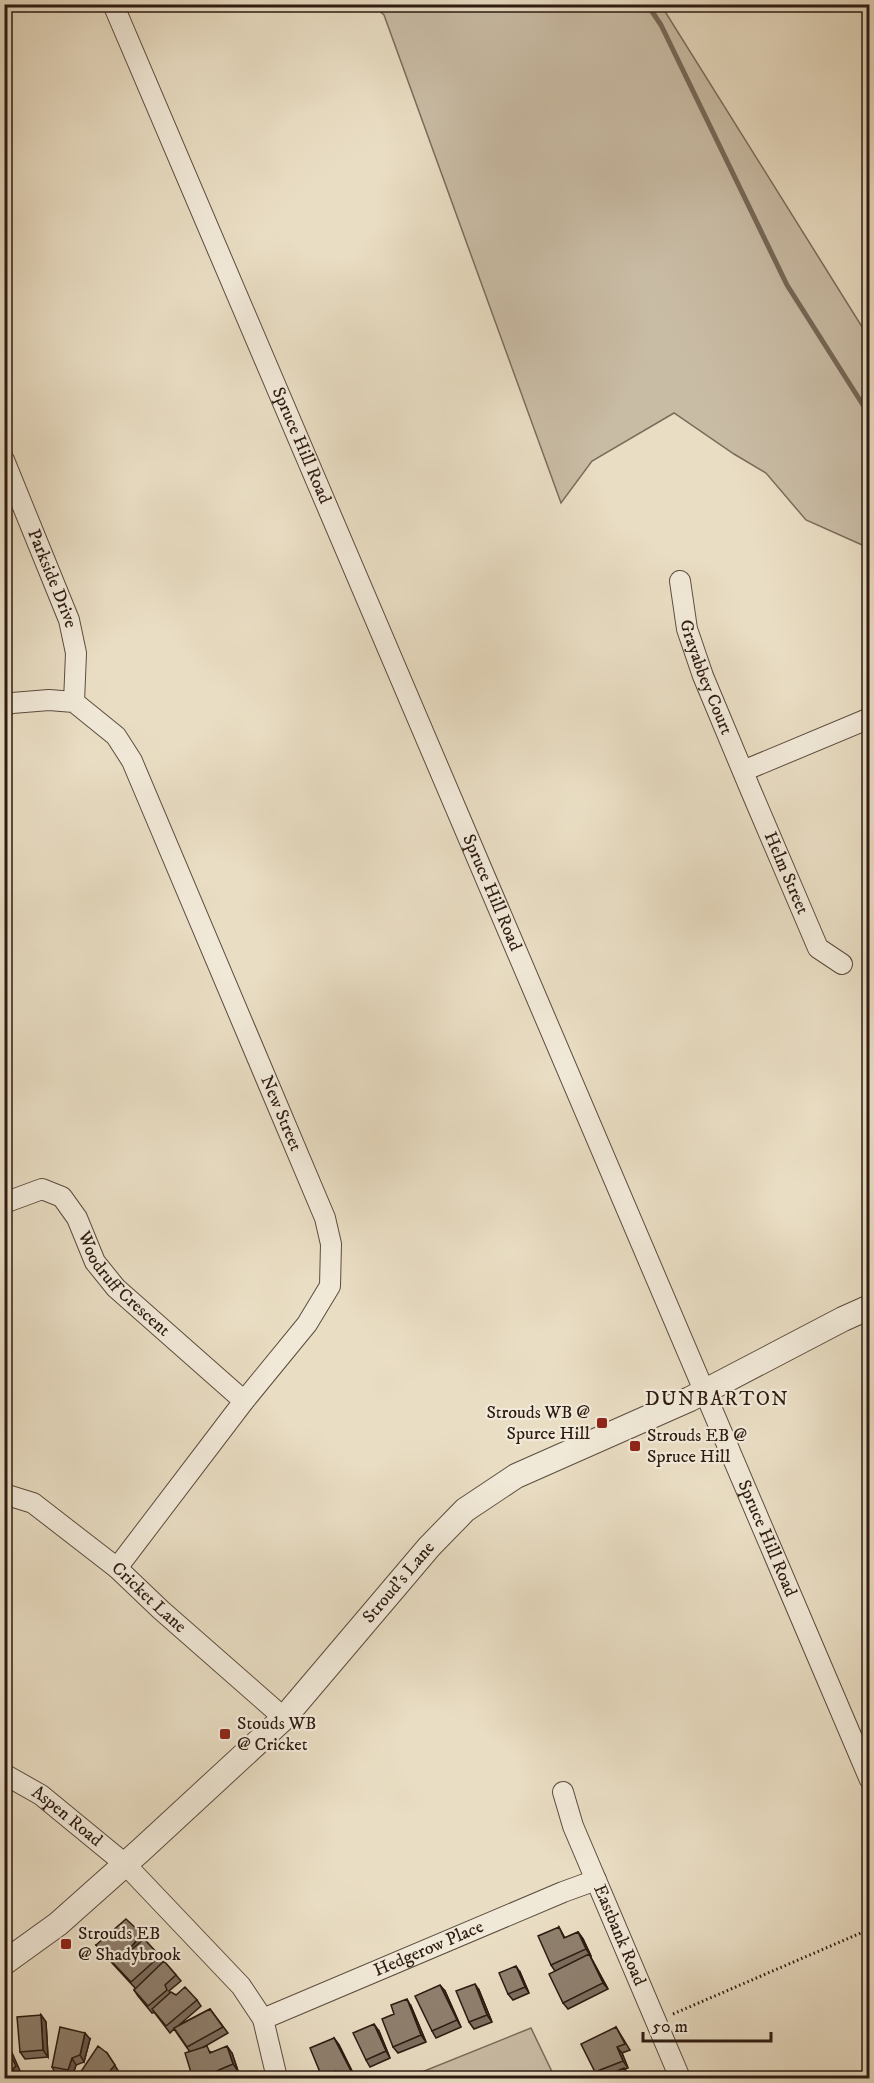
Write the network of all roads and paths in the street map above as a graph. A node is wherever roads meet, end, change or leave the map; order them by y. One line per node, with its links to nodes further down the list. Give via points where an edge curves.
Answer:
1 (113, 4): 11 (street, Spruce Hill Road)
2 (5, 463): 4 (street, Parkside Drive, via 69,620 76,653)
3 (680, 581): 7 (street, Grayabbey Court, via 687,629)
4 (74, 702): 5 (street, via 49,700); 12 (street, New Street, via 116,736 132,761 325,1218 331,1244 330,1286 307,1324)
5 (4, 706)
6 (870, 718): 7 (street)
7 (743, 771): 8 (street, Helm Street, via 818,948)
8 (842, 964)
9 (4, 1203): 12 (street, Woodruff Crescent, via 42,1189 62,1197 77,1218 95,1262 116,1288)
10 (870, 1307): 11 (street, Stroud's Lane)
11 (703, 1391): 15 (street, Stroud's Lane, via 516,1476 465,1510); 17 (street, Spruce Hill Road)
12 (244, 1401): 14 (street, New Street)
13 (4, 1494): 14 (street, Cricket Lane, via 33,1503)
14 (117, 1568): 15 (street, Cricket Lane)
15 (284, 1718): 19 (street, Stroud's Lane)
16 (4, 1774): 19 (street, Aspen Road, via 41,1795)
17 (870, 1780)
18 (563, 1792): 20 (street, Eastbank Road)
19 (125, 1864): 22 (street, Stroud's Lane, via 58,1924); 23 (street, Aspen Road, via 241,1986)
20 (596, 1880): 23 (street, Hedgerow Place); 24 (street, Eastbank Road)
21 (870, 1929): 24 (path)
22 (4, 1963)
23 (263, 2019): 25 (street)
24 (656, 2021): 26 (street, Eastbank Road)
25 (277, 2079)
26 (680, 2079)

